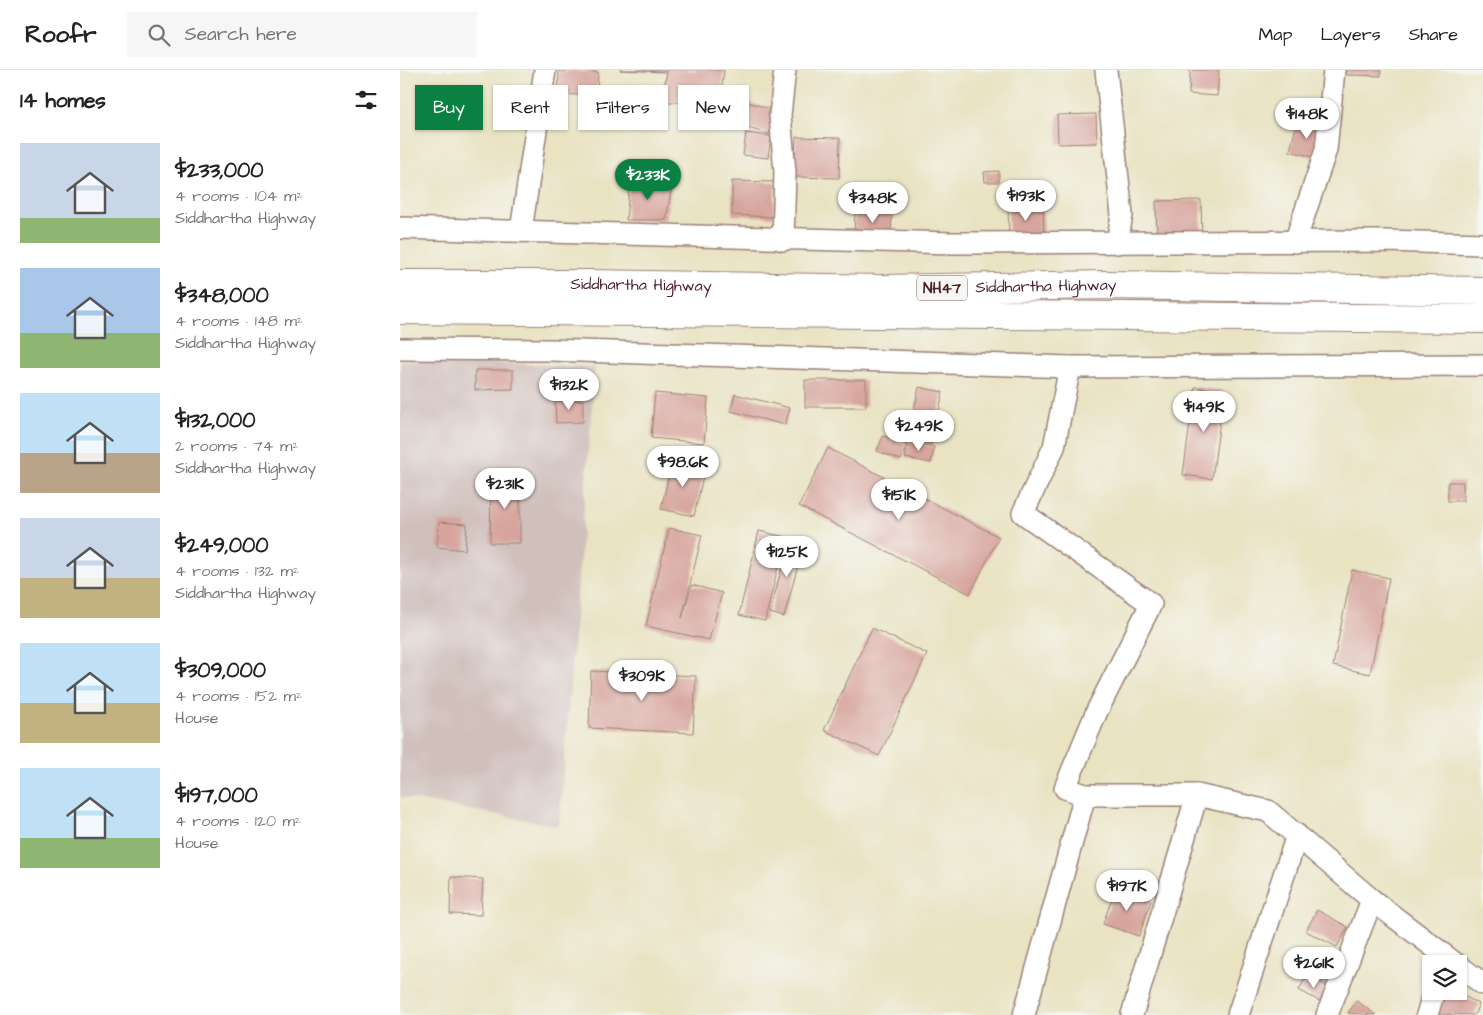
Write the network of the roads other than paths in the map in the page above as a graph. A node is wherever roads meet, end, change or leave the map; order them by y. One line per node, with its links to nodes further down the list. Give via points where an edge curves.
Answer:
1 (545, 70): 6 (street)
2 (785, 70): 7 (street, via 780,115 785,172)
3 (1106, 70): 9 (street, via 1122,215)
4 (1334, 70): 8 (street, via 1326,150)
5 (400, 228): 6 (street)
6 (521, 231): 7 (street)
7 (783, 240): 9 (street)
8 (1294, 242): 9 (street); 10 (street)
9 (1117, 243)
10 (1483, 244)
11 (400, 284): 12 (highway, Siddhartha Highway / NH47, via 882,289 1107,285)
12 (1483, 292)
13 (400, 310): 14 (highway, Siddhartha Highway / NH47)
14 (1483, 320)
15 (400, 349): 17 (street, via 550,350)
16 (1483, 365): 17 (street)
17 (1070, 367): 18 (street, via 1054,446 1023,513 1151,604 1097,711 1065,788)
18 (1085, 795): 19 (street); 26 (street)
19 (1197, 795): 20 (street, via 1268,811); 27 (street)
20 (1297, 835): 21 (street); 28 (street)
21 (1372, 900): 22 (street); 29 (street)
22 (1441, 955)
23 (1467, 973): 24 (street)
24 (1483, 984)
25 (1431, 1000): 30 (street)
26 (1024, 1015)
27 (1132, 1015)
28 (1238, 1015)
29 (1327, 1015)
30 (1427, 1015)

